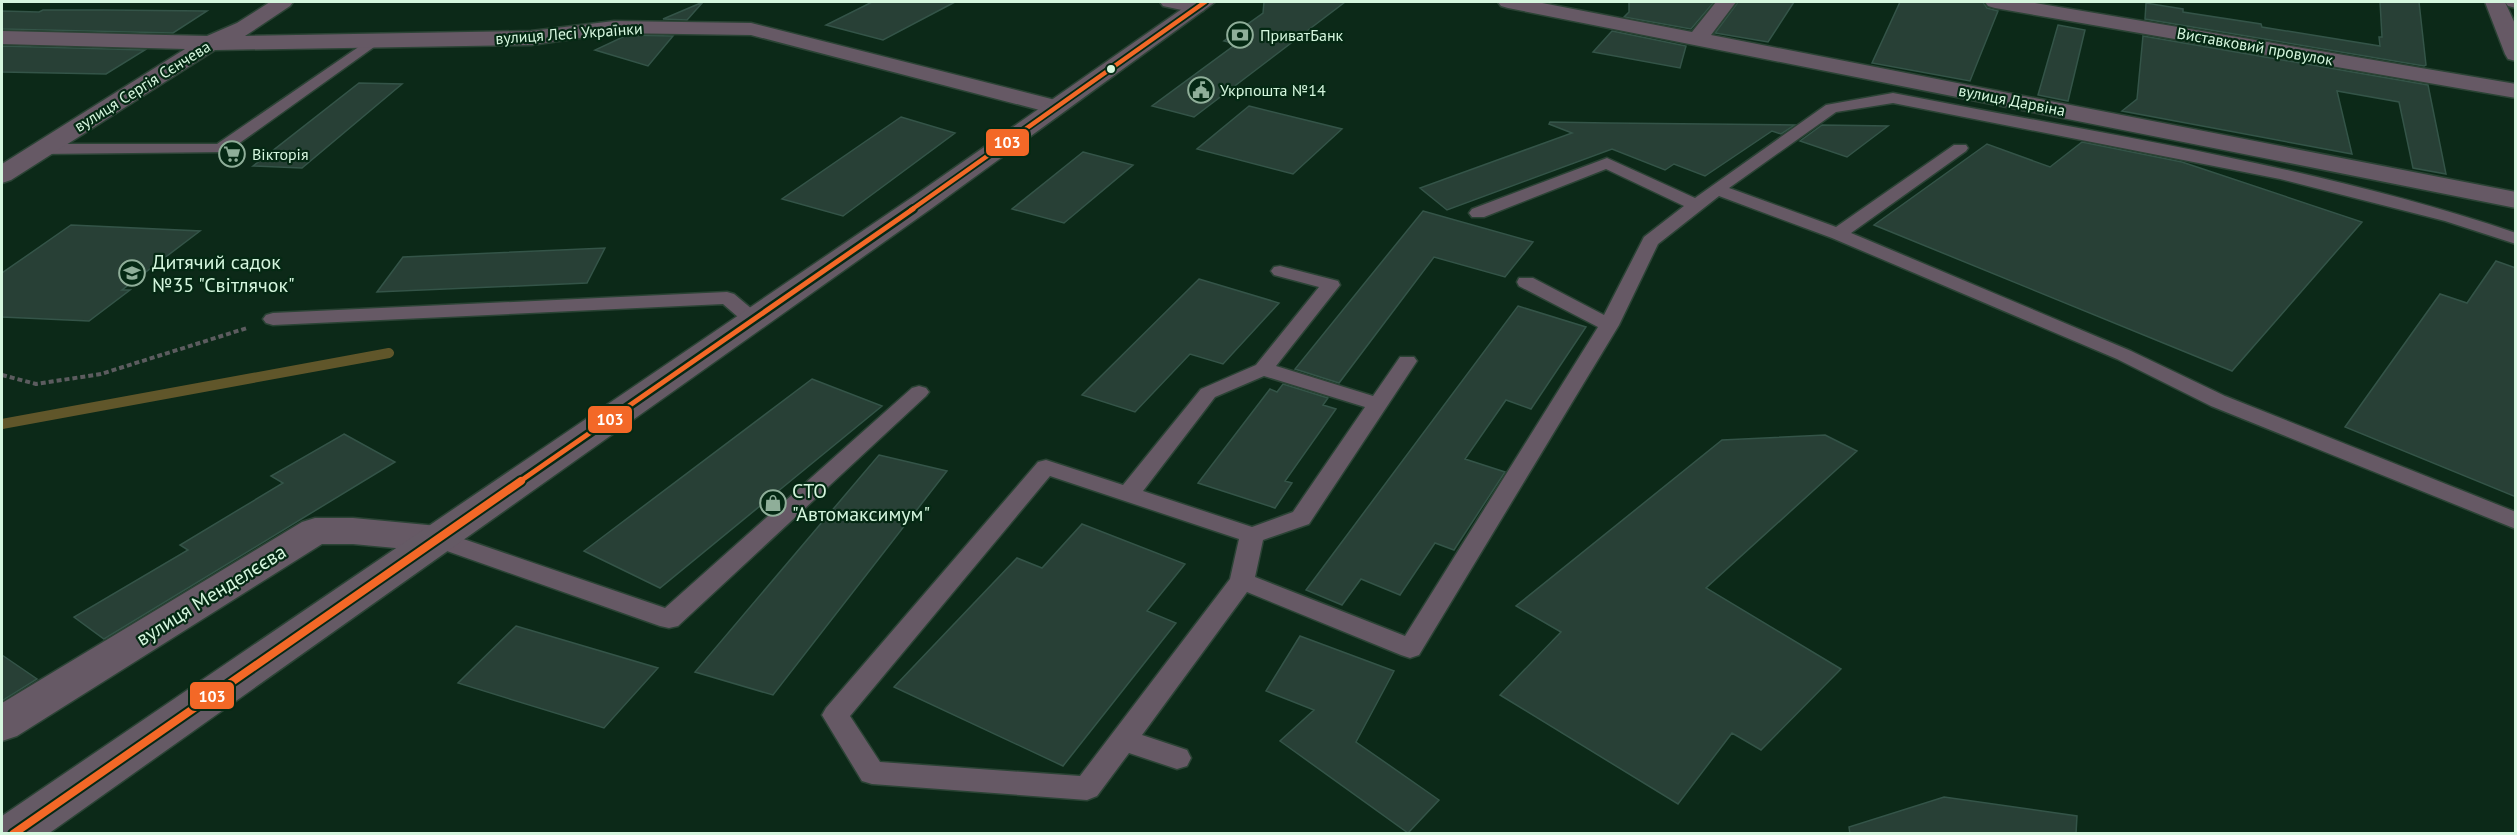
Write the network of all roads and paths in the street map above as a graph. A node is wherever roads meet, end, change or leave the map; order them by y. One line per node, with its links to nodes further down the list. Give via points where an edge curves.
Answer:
1 (283, 2): 11 (street, вулиця Сергія Сєнчева, via 245,28)
2 (1508, 2): 9 (street, вулиця Дарвіна)
3 (1726, 2): 9 (street)
4 (1995, 2): 13 (street, Виставковий провулок)
5 (2495, 2): 7 (street)
6 (1190, 3): 14 (main road)
7 (2511, 33): 12 (street)
8 (2, 37): 11 (street, вулиця Лесі Українки)
9 (1698, 38): 19 (street, вулиця Дарвіна)
10 (376, 39): 11 (street, вулиця Лесі Українки); 14 (street, вулиця Лесі Українки, via 531,38 614,27 751,28); 16 (lane, via 221,149)
11 (210, 43): 16 (street, вулиця Сергія Сєнчева)
12 (2516, 54)
13 (2516, 91)
14 (1055, 107): 27 (main road)
15 (1960, 148): 22 (lane)
16 (40, 149): 17 (street, вулиця Сергія Сєнчева)
17 (2, 175)
18 (1718, 189): 20 (lane); 22 (lane); 23 (lane, via 1831,108 1893,98 2281,174 2451,217)
19 (2516, 200)
20 (1696, 205): 21 (lane, via 1607,164); 28 (lane, via 1650,241)
21 (1478, 213)
22 (1838, 234): 35 (lane, via 2124,355 2218,401)
23 (2516, 239)
24 (1280, 271): 30 (lane, via 1331,285)
25 (1526, 282): 28 (lane)
26 (273, 319): 27 (lane, via 727,298); 31 (path, via 101,374 36,384)
27 (752, 319): 37 (main road)
28 (1609, 325): 38 (lane, via 1410,648)
29 (1407, 361): 33 (lane)
30 (1263, 369): 33 (lane); 34 (lane, via 1208,393)
31 (2, 375)
32 (919, 392): 37 (lane, via 669,619)
33 (1378, 404): 36 (lane, via 1302,518)
34 (1128, 494): 36 (lane); 40 (lane, via 1046,467 835,715 872,773 1088,788)
35 (2516, 522)
36 (1252, 535): 38 (lane)
37 (438, 539): 39 (street, вулиця Менделєєва, via 315,531); 42 (main road)
38 (1242, 581): 40 (lane)
39 (2, 724)
40 (1123, 740): 41 (lane)
41 (1177, 758)
42 (12, 834)

